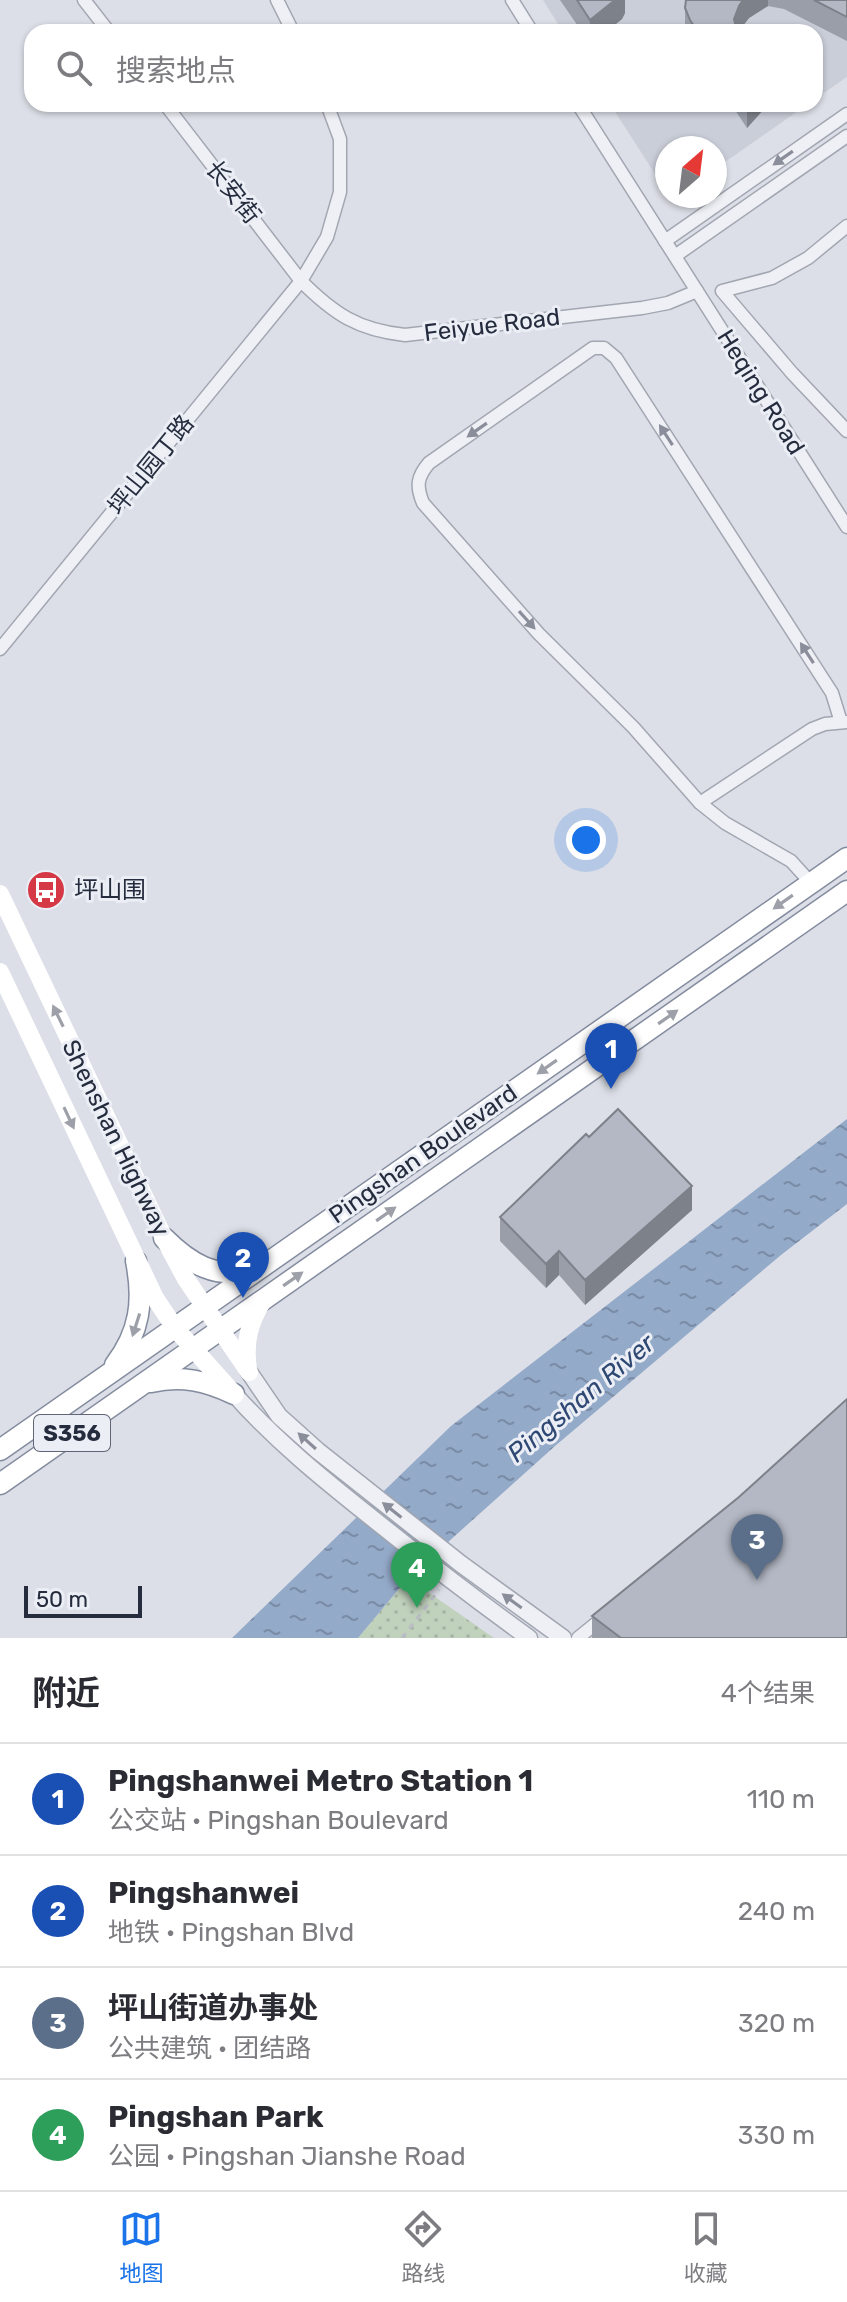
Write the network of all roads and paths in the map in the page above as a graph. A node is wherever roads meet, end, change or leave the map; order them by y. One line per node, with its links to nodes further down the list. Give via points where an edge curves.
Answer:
1 (84, 0): 4 (street)
2 (277, 0): 5 (street)
3 (512, 0): 6 (street)
4 (103, 24)
5 (289, 24)
6 (527, 24)
7 (171, 112): 15 (street, 长安街)
8 (330, 112): 15 (street, 坪山园丁路, via 340,139 340,192 327,237)
9 (583, 112): 13 (street, Heqing Road)
10 (847, 114): 13 (street, one-way to 13)
11 (847, 136): 14 (street)
12 (847, 226): 17 (street, via 808,258 772,278 722,291)
13 (665, 241): 14 (street, Heqing Road)
14 (675, 256): 16 (street, Heqing Road)
15 (301, 281): 16 (street, Feiyue Road, via 353,323 405,335 642,308); 19 (street, 坪山园丁路)
16 (697, 291): 18 (street, Heqing Road)
17 (847, 431)
18 (847, 527)
19 (0, 649)
20 (844, 722): 21 (street, via 812,729); 21 (street, one-way to 21, via 832,693 616,358 604,348 593,348 429,463 417,489 423,503 539,634)
21 (700, 803): 23 (street, via 791,861)
22 (847, 858): 23 (highway, Pingshan Boulevard / S356)
23 (811, 883): 29 (highway, Pingshan Boulevard / S356, one-way to 29)
24 (847, 891): 30 (highway, Pingshan Boulevard / S356, one-way to 24)
25 (0, 894): 27 (main road, Shenshan Highway, one-way to 25)
26 (0, 972): 28 (main road, Shenshan Highway, one-way to 28)
27 (164, 1238): 29 (highway, via 190,1261 217,1273); 31 (main road, Shenshan Highway)
28 (136, 1261): 32 (main road, Shenshan Highway); 36 (highway, one-way to 36, via 141,1297 136,1329)
29 (267, 1263): 31 (highway, Pingshan Boulevard / S356)
30 (263, 1300): 33 (highway, S356); 35 (main road, via 247,1337)
31 (204, 1307): 32 (highway, Pingshan Boulevard / S356); 33 (main road, Shenshan Highway)
32 (175, 1328): 34 (main road, Shenshan Highway); 36 (highway, Pingshan Boulevard / S356)
33 (220, 1330): 34 (highway, S356); 35 (main road, Shenshan Highway)
34 (194, 1348): 37 (highway, S356); 38 (main road, Shenshan Highway)
35 (249, 1372): 45 (street, one-way to 35, via 367,1491 279,1416)
36 (101, 1379): 39 (highway, Pingshan Boulevard / S356)
37 (144, 1383): 38 (highway, via 190,1379); 40 (highway, S356)
38 (234, 1394): 41 (street, via 266,1430)
39 (0, 1450)
40 (0, 1484)
41 (448, 1579): 43 (path); 44 (street)
42 (615, 1608): 46 (street)
43 (402, 1638)
44 (529, 1638)
45 (563, 1638)
46 (578, 1638)

